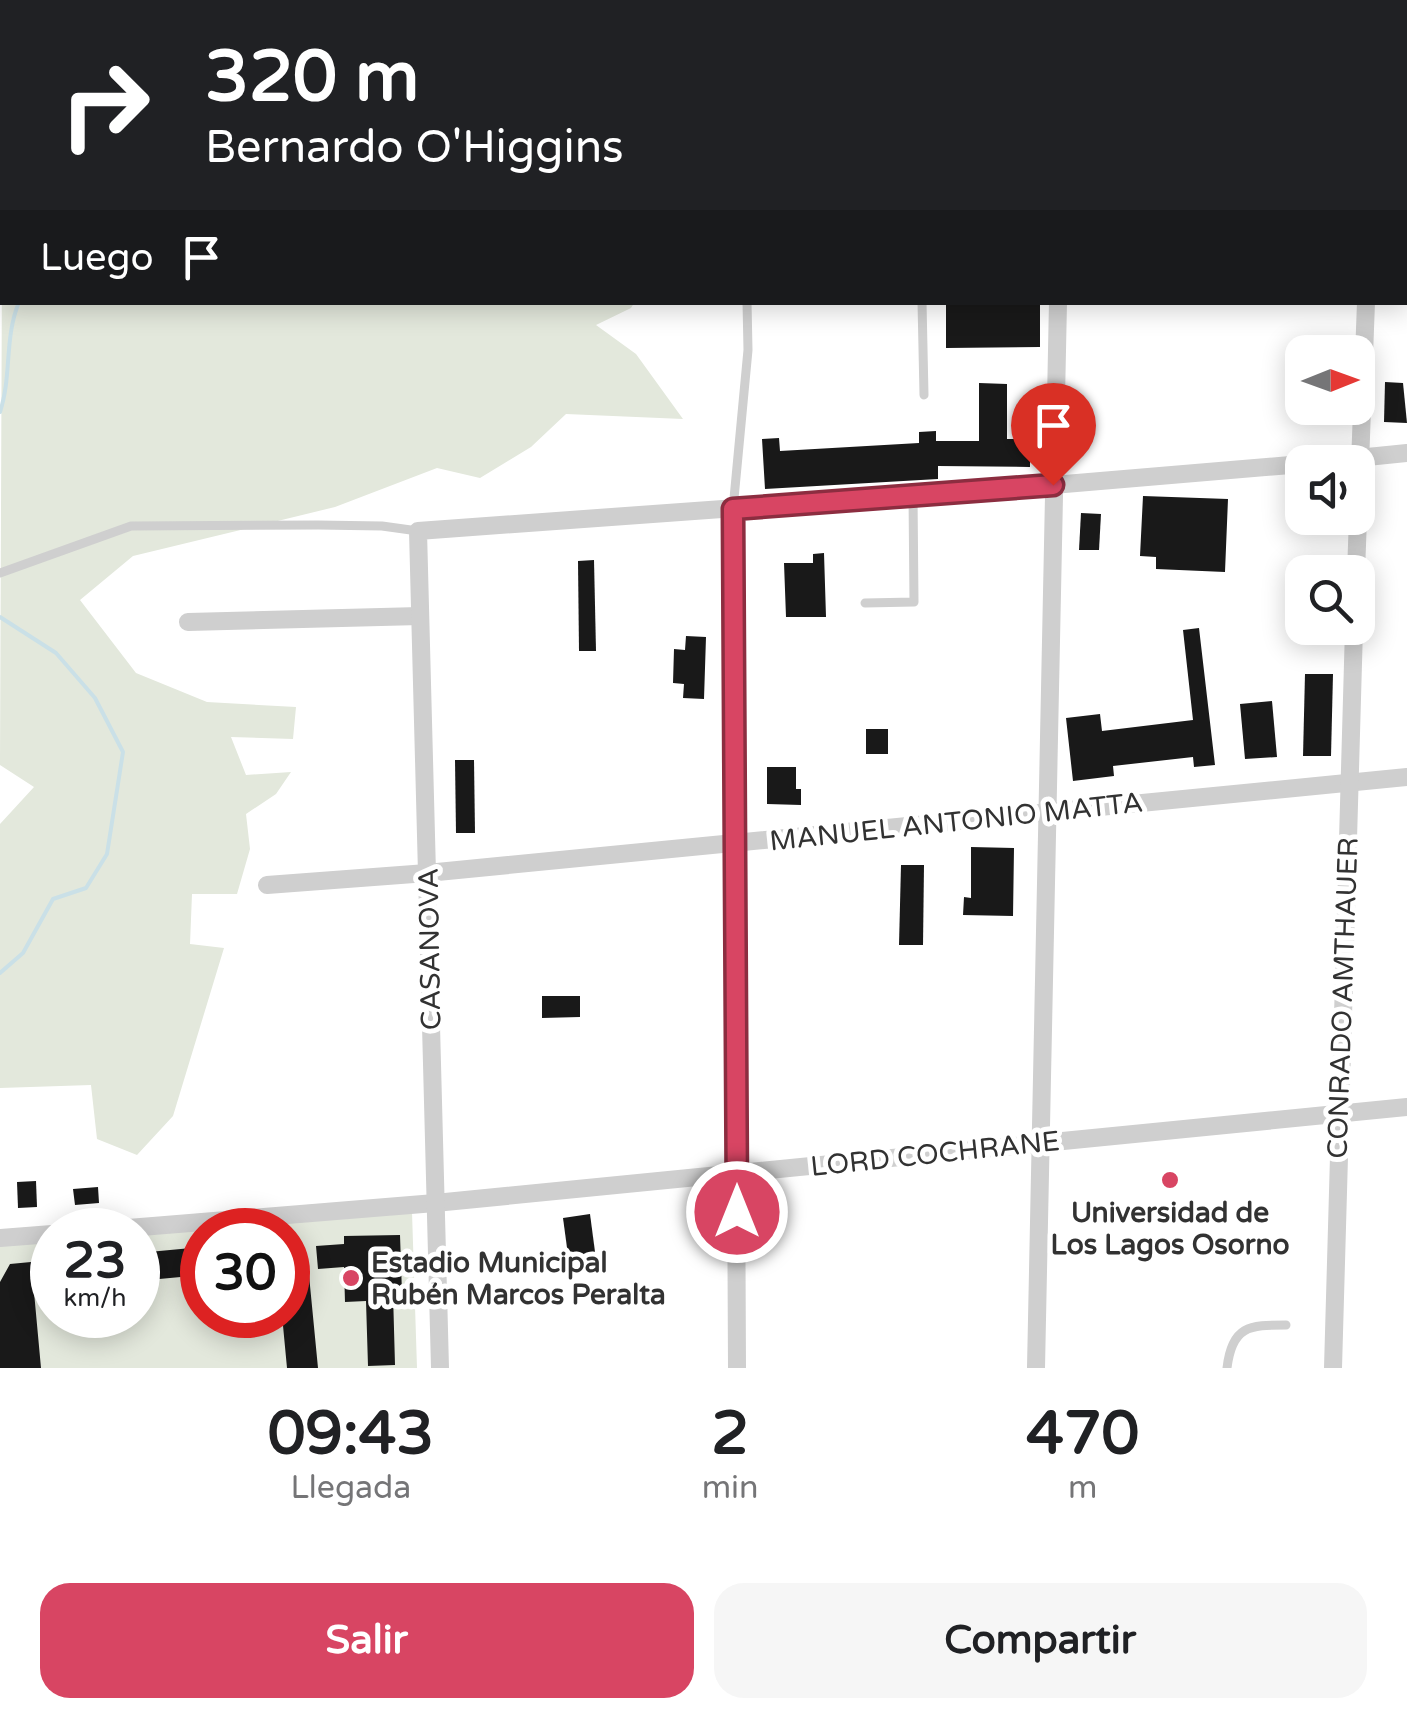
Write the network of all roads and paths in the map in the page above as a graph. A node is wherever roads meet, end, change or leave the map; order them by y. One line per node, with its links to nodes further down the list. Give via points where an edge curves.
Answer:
1 (747, 305): 12 (lane)
2 (922, 305): 5 (lane)
3 (1058, 305): 10 (street)
4 (1366, 305): 6 (street)
5 (924, 395)
6 (1361, 445)
7 (1407, 453): 8 (street)
8 (1375, 457)
9 (1285, 465): 10 (street)
10 (1053, 485): 11 (street); 21 (street)
11 (914, 496): 12 (street); 15 (lane, via 914,602)
12 (733, 509): 13 (street); 22 (street)
13 (418, 531): 14 (lane, via 131,526); 16 (street, CASANOVA)
14 (0, 573)
15 (866, 602)
16 (420, 616): 17 (street); 23 (street, CASANOVA)
17 (188, 622)
18 (1353, 645): 20 (street, CONRADO AMTHAUER)
19 (1407, 776): 20 (street, MANUEL ANTONIO MATTA)
20 (1348, 782): 21 (street, MANUEL ANTONIO MATTA); 26 (street, CONRADO AMTHAUER)
21 (1048, 812): 22 (street, MANUEL ANTONIO MATTA); 27 (street)
22 (735, 842): 23 (street, MANUEL ANTONIO MATTA); 28 (street)
23 (427, 874): 24 (street, MANUEL ANTONIO MATTA); 29 (street, CASANOVA)
24 (266, 885)
25 (1407, 1107): 26 (street, LORD COCHRANE)
26 (1339, 1114): 27 (street, LORD COCHRANE); 38 (street, CONRADO AMTHAUER)
27 (1039, 1142): 28 (street, LORD COCHRANE); 36 (street)
28 (736, 1172): 29 (street, LORD COCHRANE); 35 (street)
29 (435, 1203): 30 (street, LORD COCHRANE); 34 (street, CASANOVA)
30 (160, 1225)
31 (30, 1236): 32 (street)
32 (0, 1238)
33 (1286, 1325): 37 (lane, via 1245,1329)
34 (440, 1368)
35 (738, 1368)
36 (1036, 1368)
37 (1227, 1368)
38 (1333, 1368)

